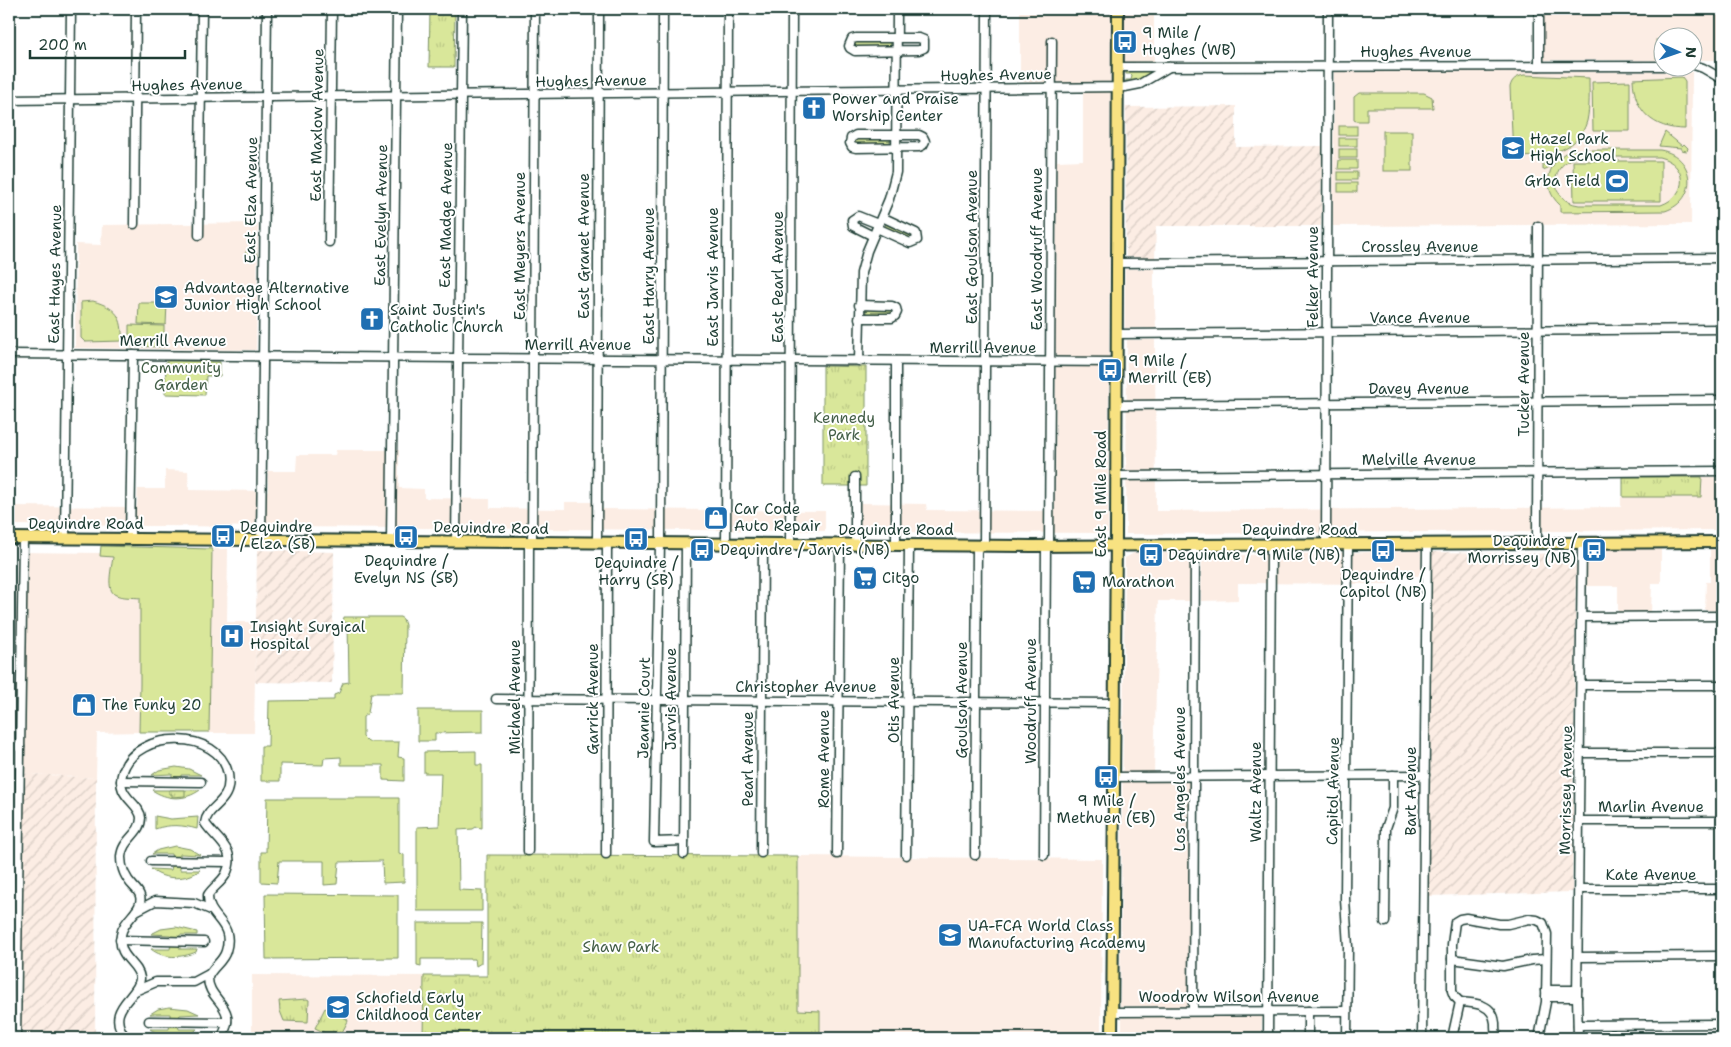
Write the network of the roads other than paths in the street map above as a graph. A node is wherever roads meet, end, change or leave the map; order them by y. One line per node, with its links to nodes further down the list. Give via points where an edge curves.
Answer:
1 (71, 9): 44 (street, East Hayes Avenue)
2 (136, 9): 42 (street)
3 (202, 9): 40 (street)
4 (267, 9): 41 (street, East Elza Avenue)
5 (332, 9): 38 (street, East Maxlow Avenue)
6 (397, 9): 39 (street, East Evelyn Avenue)
7 (462, 9): 37 (street, East Madge Avenue)
8 (534, 9): 36 (street, East Meyers Avenue)
9 (599, 9): 35 (street, East Granet Avenue)
10 (663, 9): 33 (street, East Harry Avenue)
11 (728, 9): 34 (street, East Jarvis Avenue)
12 (792, 9): 32 (street, East Pearl Avenue)
13 (897, 9): 18 (street)
14 (987, 9): 30 (street, East Goulson Avenue)
15 (1118, 9): 24 (main road, East 9 Mile Road)
16 (1328, 9): 21 (street, Felker Avenue)
17 (1539, 9): 22 (street)
18 (897, 38): 20 (street); 20 (street, via 922,38 925,45 921,50); 20 (street, via 856,38 849,46 855,51)
19 (1052, 41): 29 (street, East Woodruff Avenue)
20 (897, 51): 31 (street)
21 (1328, 66): 22 (street, Hughes Avenue); 25 (street, Hughes Avenue); 53 (street, Felker Avenue)
22 (1539, 66): 23 (street, Hughes Avenue)
23 (1654, 66)
24 (1118, 67): 25 (street, Hughes Avenue); 28 (main road, East 9 Mile Road)
25 (1169, 67): 28 (street, Hughes Avenue, via 1140,84)
26 (1704, 69): 27 (street)
27 (1722, 79)
28 (1118, 87): 29 (street, Hughes Avenue); 54 (main road, East 9 Mile Road)
29 (1051, 88): 30 (street, Hughes Avenue); 75 (street, East Woodruff Avenue)
30 (986, 89): 31 (street, Hughes Avenue); 74 (street, East Goulson Avenue)
31 (897, 90): 32 (street, Hughes Avenue); 45 (street)
32 (792, 92): 34 (street, Hughes Avenue); 71 (street, East Pearl Avenue)
33 (663, 93): 34 (street, Hughes Avenue); 35 (street, Hughes Avenue); 69 (street, East Harry Avenue)
34 (728, 93): 70 (street, East Jarvis Avenue)
35 (599, 94): 36 (street, Hughes Avenue); 68 (street, East Granet Avenue)
36 (534, 95): 37 (street, Hughes Avenue); 67 (street, East Meyers Avenue)
37 (461, 96): 39 (street, Hughes Avenue); 66 (street, East Madge Avenue)
38 (331, 97): 39 (street, Hughes Avenue); 41 (street, Hughes Avenue); 50 (street, East Maxlow Avenue)
39 (396, 97): 65 (street, East Evelyn Avenue)
40 (200, 98): 41 (street, Hughes Avenue); 42 (street, Hughes Avenue); 49 (street)
41 (266, 98): 64 (street, East Elza Avenue)
42 (136, 99): 44 (street, Hughes Avenue); 47 (street)
43 (9, 100): 44 (street, Hughes Avenue)
44 (70, 100): 62 (street, East Hayes Avenue)
45 (897, 135): 46 (street); 46 (street, via 919,135 925,141 919,147); 46 (street, via 854,136 850,143 856,148)
46 (897, 148): 55 (street, via 893,184 861,274)
47 (134, 224)
48 (1538, 226): 52 (street, Tucker Avenue)
49 (199, 235)
50 (329, 242)
51 (1722, 258): 52 (street, Crossley Avenue)
52 (1538, 260): 53 (street, Crossley Avenue); 58 (street, Tucker Avenue)
53 (1327, 261): 54 (street, Crossley Avenue); 59 (street, Felker Avenue)
54 (1117, 263): 60 (main road, East 9 Mile Road)
55 (859, 305): 56 (street); 56 (street, via 892,306 897,312 892,318)
56 (859, 318): 72 (street)
57 (1722, 329): 58 (street, Vance Avenue)
58 (1538, 331): 59 (street, Vance Avenue); 78 (street, Tucker Avenue)
59 (1327, 332): 60 (street, Vance Avenue); 79 (street, Felker Avenue)
60 (1117, 334): 76 (main road, East 9 Mile Road)
61 (9, 354): 62 (street, Merrill Avenue)
62 (67, 354): 63 (street, Merrill Avenue); 88 (street, East Hayes Avenue)
63 (133, 355): 64 (street, Merrill Avenue); 89 (street)
64 (263, 356): 65 (street, Merrill Avenue); 90 (street, East Elza Avenue)
65 (393, 358): 66 (street, Merrill Avenue); 91 (street, East Evelyn Avenue)
66 (458, 358): 67 (street, Merrill Avenue); 92 (street, East Madge Avenue)
67 (533, 359): 68 (street, Merrill Avenue); 95 (street, East Meyers Avenue)
68 (598, 359): 69 (street, Merrill Avenue); 96 (street, East Granet Avenue)
69 (662, 359): 70 (street, Merrill Avenue); 98 (street, East Harry Avenue)
70 (727, 360): 71 (street, Merrill Avenue); 100 (street, East Jarvis Avenue)
71 (791, 360): 72 (street, Merrill Avenue); 103 (street, East Pearl Avenue)
72 (859, 360): 73 (street, Merrill Avenue)
73 (896, 361): 74 (street, Merrill Avenue); 106 (street)
74 (985, 362): 75 (street, Merrill Avenue); 110 (street, East Goulson Avenue)
75 (1050, 362): 76 (street, Merrill Avenue); 111 (street, East Woodruff Avenue)
76 (1117, 362): 80 (main road, East 9 Mile Road)
77 (1722, 400): 78 (street, Davey Avenue)
78 (1538, 402): 79 (street, Davey Avenue); 82 (street, Tucker Avenue)
79 (1327, 403): 80 (street, Davey Avenue); 83 (street, Felker Avenue)
80 (1117, 405): 84 (main road, East 9 Mile Road)
81 (1722, 471): 82 (street, Melville Avenue)
82 (1537, 472): 83 (street, Melville Avenue); 97 (street, Tucker Avenue)
83 (1326, 474): 84 (street, Melville Avenue); 108 (street, Felker Avenue)
84 (1116, 476): 112 (main road, East 9 Mile Road)
85 (855, 477): 105 (street)
86 (9, 538): 87 (main road, Dequindre Road)
87 (23, 538): 88 (main road, Dequindre Road); 131 (street)
88 (65, 539): 89 (main road, Dequindre Road)
89 (130, 539): 90 (main road, Dequindre Road)
90 (261, 541): 91 (main road, Dequindre Road)
91 (391, 542): 92 (main road, Dequindre Road)
92 (456, 542): 95 (main road, Dequindre Road)
93 (1582, 542): 94 (main road, Dequindre Road); 97 (main road, Dequindre Road); 116 (street, Morrissey Avenue)
94 (1722, 542)
95 (531, 543): 96 (main road, Dequindre Road); 120 (street, Michael Avenue)
96 (602, 543): 98 (main road, Dequindre Road); 121 (street, Garrick Avenue)
97 (1537, 543): 102 (main road, Dequindre Road)
98 (660, 544): 99 (main road, Dequindre Road); 122 (street, Jeannie Court)
99 (686, 544): 100 (main road, Dequindre Road); 123 (street, Jarvis Avenue)
100 (726, 544): 101 (main road, Dequindre Road)
101 (763, 544): 103 (main road, Dequindre Road); 124 (street, Pearl Avenue)
102 (1427, 544): 109 (main road, Dequindre Road); 134 (street, Bart Avenue)
103 (790, 545): 104 (main road, Dequindre Road)
104 (840, 545): 105 (main road, Dequindre Road); 125 (street, Rome Avenue)
105 (855, 545): 106 (main road, Dequindre Road)
106 (896, 545): 107 (main road, Dequindre Road)
107 (909, 545): 110 (main road, Dequindre Road); 127 (street, Otis Avenue)
108 (1326, 545): 109 (main road, Dequindre Road); 114 (main road, Dequindre Road)
109 (1348, 545): 135 (street, Capitol Avenue)
110 (981, 546): 111 (main road, Dequindre Road); 128 (street, Goulson Avenue)
111 (1048, 546): 112 (main road, Dequindre Road); 126 (street, Woodruff Avenue)
112 (1116, 546): 113 (main road, Dequindre Road); 129 (main road, East 9 Mile Road)
113 (1196, 546): 114 (main road, Dequindre Road); 139 (street, Los Angeles Avenue)
114 (1271, 546): 137 (street, Waltz Avenue)
115 (1722, 616): 116 (street)
116 (1582, 617): 118 (street, Morrissey Avenue)
117 (1722, 684): 118 (street)
118 (1581, 685): 132 (street, Morrissey Avenue)
119 (496, 699): 120 (street, Christopher Avenue)
120 (528, 699): 121 (street, Christopher Avenue); 145 (street, Michael Avenue)
121 (606, 700): 122 (street, Christopher Avenue); 147 (street, Garrick Avenue)
122 (658, 700): 123 (street, Christopher Avenue); 144 (street, Jeannie Court, via 654,842)
123 (685, 700): 124 (street, Christopher Avenue); 144 (street, Jarvis Avenue)
124 (762, 701): 125 (street, Christopher Avenue); 146 (street, Pearl Avenue)
125 (839, 701): 127 (street, Christopher Avenue); 149 (street, Rome Avenue)
126 (1044, 701): 128 (street, Christopher Avenue); 129 (street, Christopher Avenue); 152 (street, Woodruff Avenue)
127 (908, 702): 128 (street, Christopher Avenue); 150 (street, Otis Avenue)
128 (976, 702): 151 (street, Goulson Avenue)
129 (1115, 703): 138 (main road, East 9 Mile Road)
130 (9, 746): 131 (street)
131 (20, 746): 166 (street)
132 (1580, 753): 133 (street); 143 (street, Morrissey Avenue)
133 (1722, 753)
134 (1425, 774): 136 (street); 196 (street, Bart Avenue)
135 (1347, 775): 136 (street); 137 (street); 183 (street, Capitol Avenue)
136 (1393, 775): 163 (street, via 1392,808 1386,828)
137 (1270, 776): 139 (street); 181 (street, Waltz Avenue)
138 (1114, 777): 139 (street); 184 (main road, East 9 Mile Road)
139 (1194, 777): 180 (street, Los Angeles Avenue)
140 (121, 781): 141 (street); 154 (street, via 130,758 154,743 173,740 195,742 213,752 226,768 228,784 222,802 208,814 206,823 227,848); 157 (street, via 127,799 140,814 139,828 121,853 123,871)
141 (201, 782)
142 (1722, 820): 143 (street, Marlin Avenue)
143 (1580, 821): 155 (street, Morrissey Avenue)
144 (684, 841): 148 (street, Jarvis Avenue)
145 (528, 851)
146 (761, 853)
147 (606, 854)
148 (684, 854)
149 (837, 854)
150 (906, 855)
151 (975, 855)
152 (1044, 855)
153 (151, 861): 154 (street)
154 (228, 862): 158 (street, via 226,874)
155 (1579, 889): 156 (street, Kate Avenue); 168 (street, Morrissey Avenue)
156 (1722, 889)
157 (137, 890): 159 (street); 162 (street, via 140,904)
158 (208, 895): 160 (street); 161 (street)
159 (155, 901): 160 (street); 162 (street)
160 (194, 903): 161 (street)
161 (211, 910): 172 (street, via 228,934 226,952)
162 (136, 911): 164 (street, via 124,925)
163 (1385, 922)
164 (120, 940): 165 (street); 171 (street, via 125,956)
165 (204, 942)
166 (13, 954): 189 (street)
167 (1722, 956): 168 (street)
168 (1578, 957): 178 (street, Morrissey Avenue)
169 (1452, 959): 170 (street, via 1503,966); 170 (street, via 1455,922 1466,918 1500,924 1530,919 1543,923 1547,934); 179 (street, via 1452,991)
170 (1546, 959): 177 (street)
171 (137, 971): 173 (street); 176 (street, via 140,983)
172 (209, 974): 174 (street); 175 (street)
173 (156, 982): 174 (street); 176 (street)
174 (194, 982): 175 (street)
175 (209, 989): 186 (street, via 223,1005)
176 (135, 991): 190 (street, via 124,1002 120,1013 120,1025)
177 (1546, 994): 178 (street); 199 (street)
178 (1577, 994): 188 (street, Morrissey Avenue)
179 (1460, 1002): 197 (street); 198 (street, via 1486,1007 1494,1016 1495,1032)
180 (1193, 1011): 181 (street, Woodrow Wilson Avenue); 184 (street, Woodrow Wilson Avenue)
181 (1268, 1011): 182 (street, Woodrow Wilson Avenue); 193 (street, Waltz Avenue)
182 (1308, 1011): 183 (street, Woodrow Wilson Avenue); 194 (street)
183 (1347, 1011): 195 (street, Capitol Avenue)
184 (1112, 1012): 192 (main road, East 9 Mile Road)
185 (149, 1021): 186 (street)
186 (227, 1022): 191 (street)
187 (1722, 1024): 188 (street)
188 (1578, 1025): 200 (street, Morrissey Avenue)
189 (16, 1038)
190 (126, 1038)
191 (221, 1038)
192 (1112, 1038)
193 (1268, 1038)
194 (1308, 1038)
195 (1347, 1038)
196 (1422, 1038)
197 (1452, 1038)
198 (1499, 1038)
199 (1539, 1038)
200 (1578, 1038)

